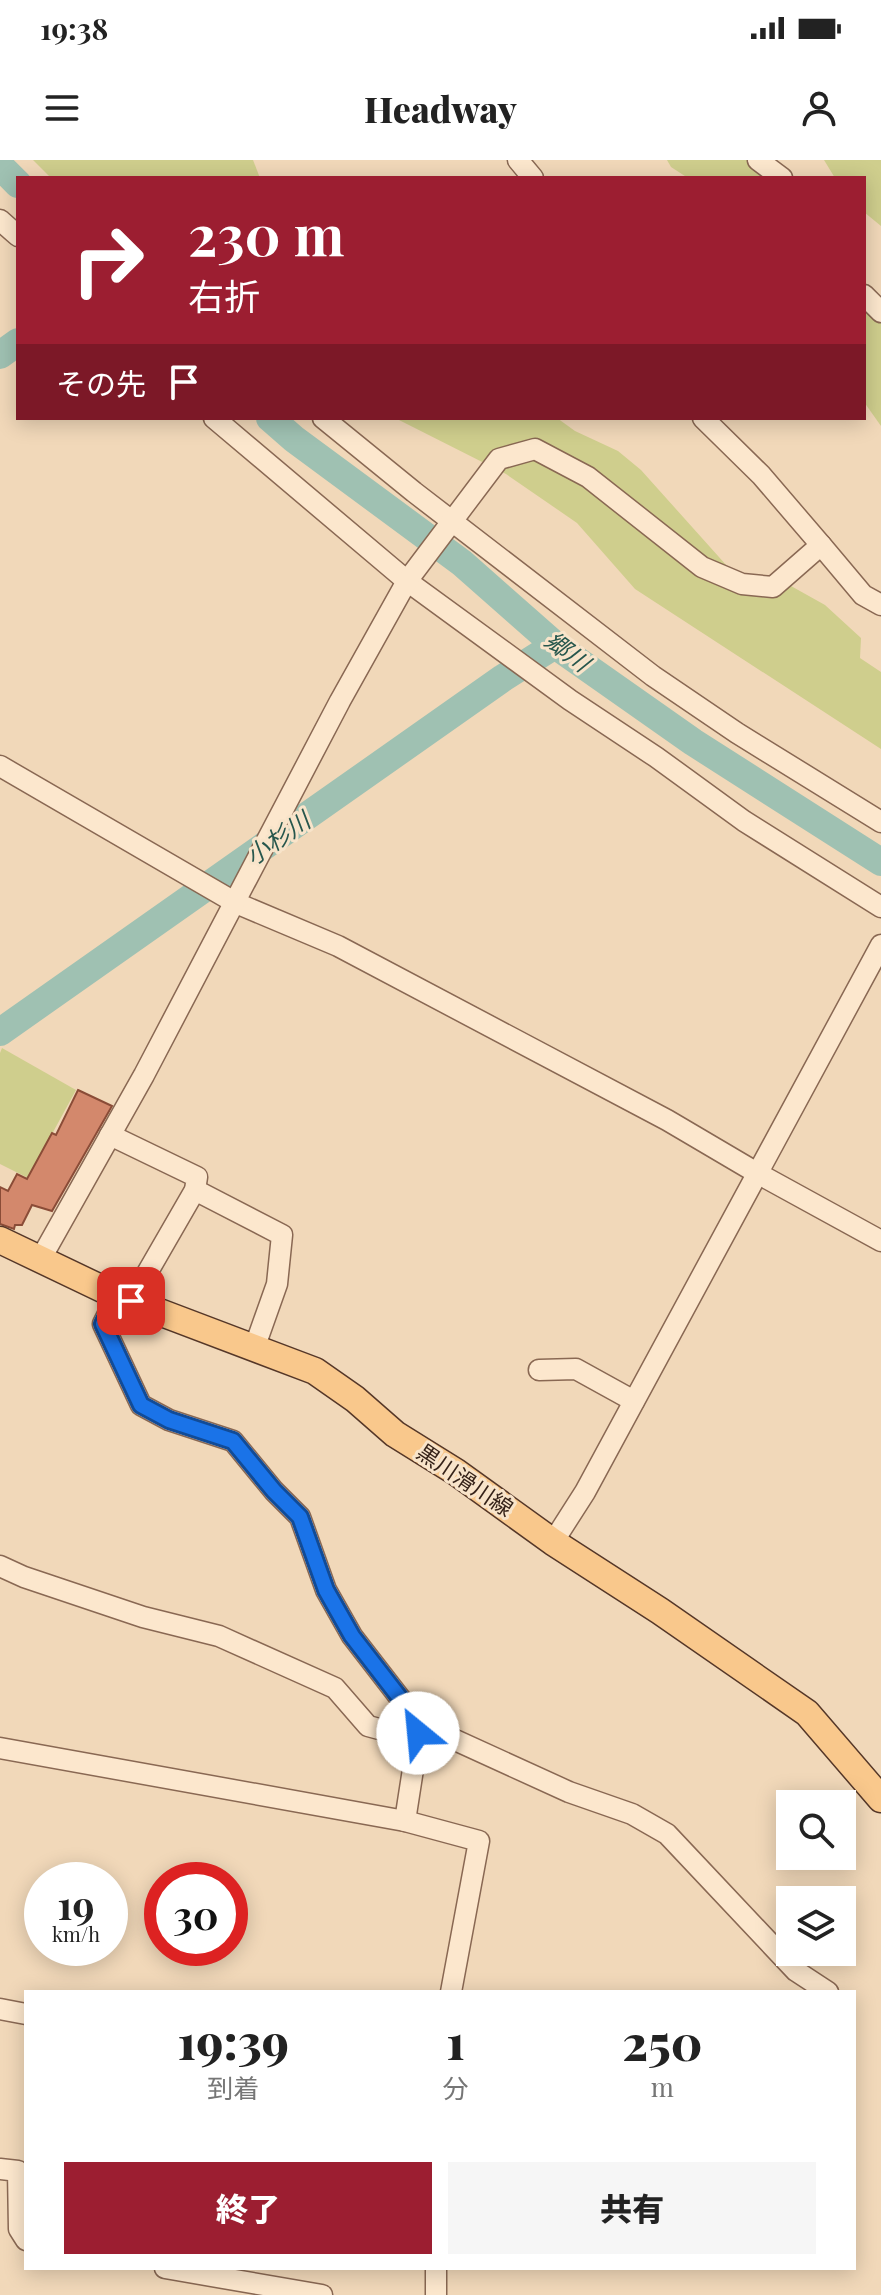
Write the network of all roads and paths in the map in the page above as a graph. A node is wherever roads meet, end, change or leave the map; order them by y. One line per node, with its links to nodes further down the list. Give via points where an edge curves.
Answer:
1 (518, 160): 3 (street)
2 (758, 160): 4 (street)
3 (531, 176)
4 (779, 176)
5 (0, 220): 6 (street)
6 (16, 234)
7 (866, 297): 8 (street)
8 (881, 312)
9 (216, 420): 14 (street)
10 (325, 420): 12 (street)
11 (705, 420): 13 (street)
12 (453, 519): 13 (street, via 499,459 535,449 588,477 702,567 742,584 773,587); 14 (street); 17 (street, via 653,676)
13 (821, 545): 15 (street, via 863,595)
14 (407, 581): 18 (street); 19 (street, via 744,821)
15 (881, 605)
16 (0, 766): 18 (street)
17 (881, 822)
18 (236, 903): 21 (street); 22 (street, via 338,946)
19 (881, 907)
20 (881, 945): 22 (street)
21 (110, 1135): 23 (street, via 197,1177); 26 (street)
22 (757, 1173): 25 (street); 30 (street)
23 (195, 1190): 27 (street); 28 (street, via 282,1235 277,1284)
24 (0, 1240): 26 (main road, 黒川滑川線)
25 (881, 1241)
26 (40, 1260): 27 (main road, 黒川滑川線)
27 (124, 1298): 28 (main road, 黒川滑川線); 33 (street, via 103,1324 141,1405 233,1441 300,1517 326,1590 352,1636)
28 (255, 1346): 31 (main road, 黒川滑川線, via 315,1371 395,1434)
29 (539, 1370): 30 (street, via 576,1369)
30 (634, 1401): 31 (street)
31 (553, 1542): 35 (main road, 黒川滑川線, via 807,1713)
32 (0, 1566): 33 (street, via 247,1648 335,1688 368,1726 394,1733)
33 (419, 1728): 36 (street); 38 (street, via 632,1814 667,1834 796,1971)
34 (0, 1748): 36 (street)
35 (881, 1799)
36 (405, 1821): 37 (street, via 479,1841)
37 (451, 1990)
38 (825, 1990)
39 (0, 2009): 40 (street)
40 (24, 2014)
41 (0, 2169): 42 (street, via 18,2171 19,2229)
42 (24, 2237)
43 (177, 2270): 45 (street)
44 (436, 2270): 46 (street)
45 (322, 2295)
46 (436, 2295)

